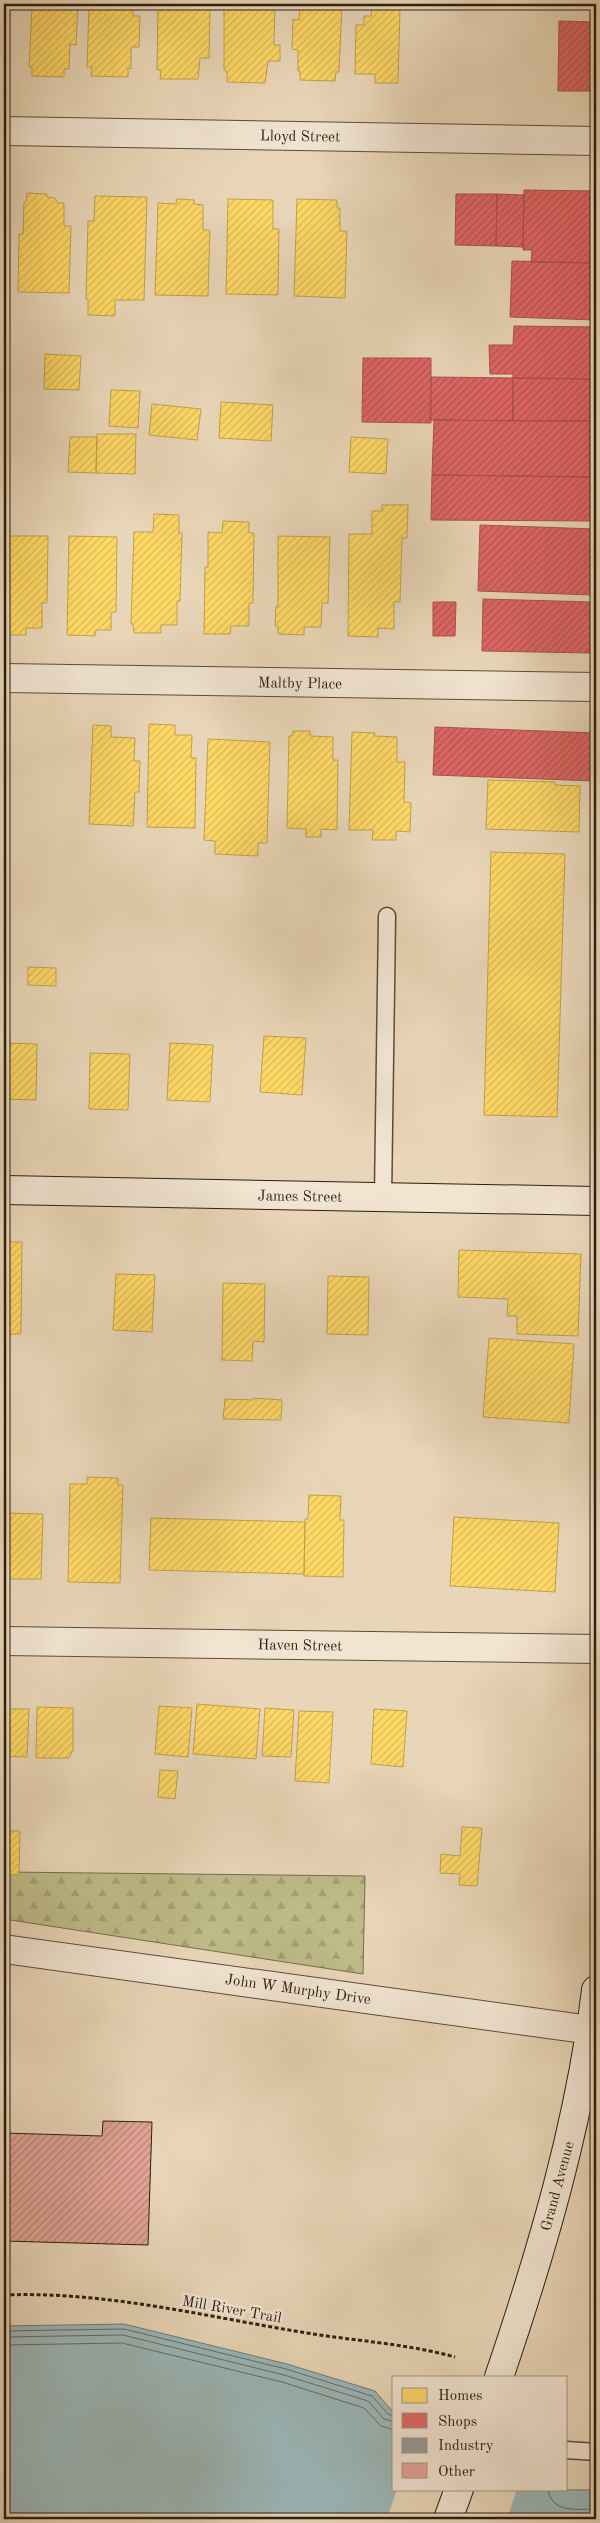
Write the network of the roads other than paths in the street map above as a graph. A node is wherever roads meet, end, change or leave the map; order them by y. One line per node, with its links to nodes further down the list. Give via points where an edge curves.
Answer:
1 (4, 131): 2 (street, Lloyd Street)
2 (596, 141)
3 (4, 678): 4 (street, Maltby Place)
4 (596, 687)
5 (387, 916): 7 (lane)
6 (4, 1190): 7 (street, James Street)
7 (383, 1197): 8 (street, James Street)
8 (596, 1201)
9 (4, 1641): 10 (street, Haven Street)
10 (596, 1649)
11 (4, 1949): 13 (street, John W Murphy Drive)
12 (596, 1990): 13 (street, Grand Avenue)
13 (591, 2030): 14 (street, Grand Avenue, via 565,2159)
14 (498, 2376)
15 (568, 2450): 16 (lane)
16 (596, 2452)
17 (458, 2490): 18 (street)
18 (448, 2519)

